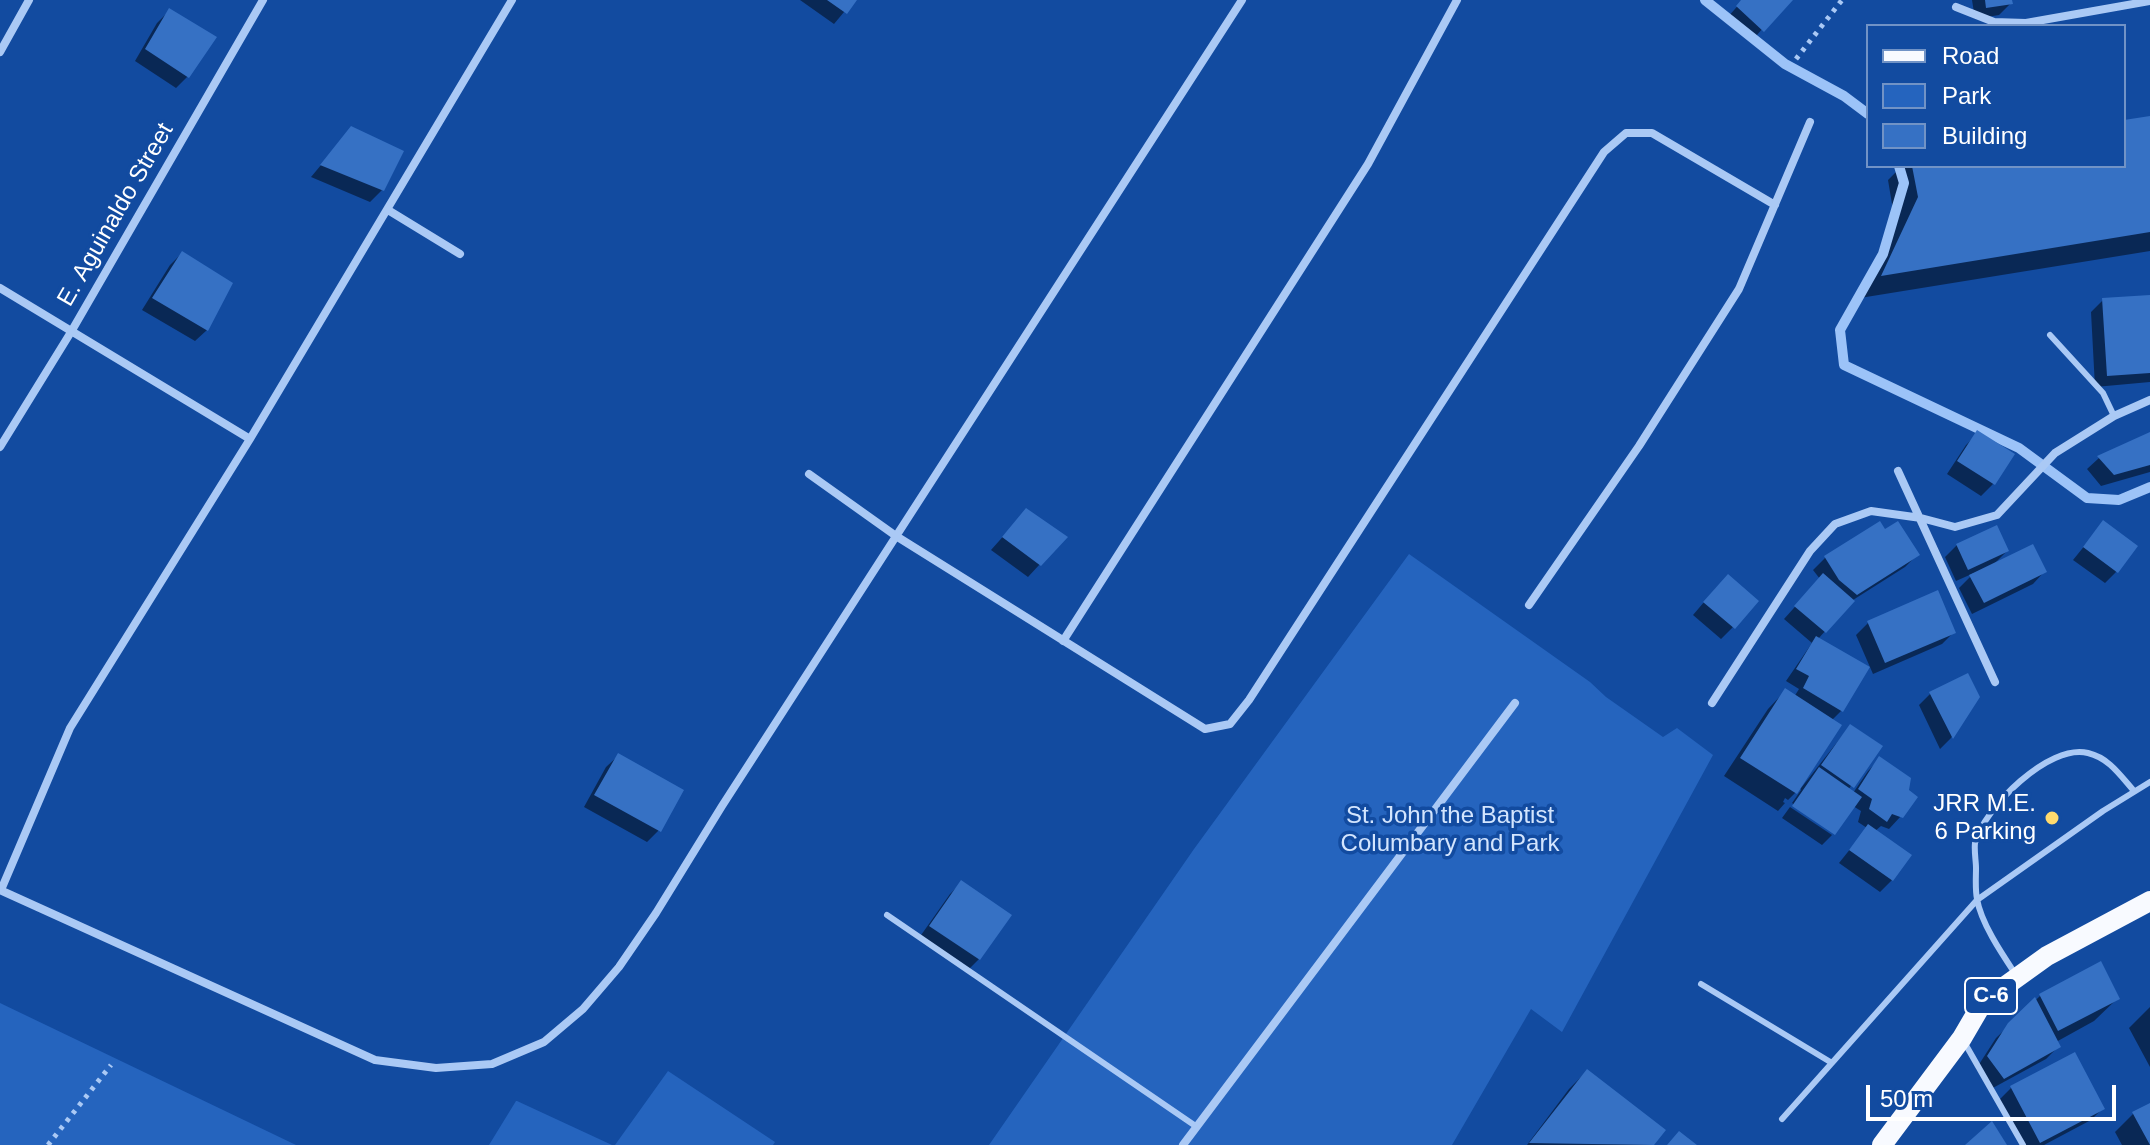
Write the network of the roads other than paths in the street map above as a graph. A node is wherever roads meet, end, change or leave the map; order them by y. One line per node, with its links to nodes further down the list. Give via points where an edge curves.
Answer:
1 (29, 0): 8 (street)
2 (263, 0): 14 (street, E. Aguinaldo Street)
3 (512, 0): 11 (street)
4 (1242, 0): 23 (street)
5 (1457, 0): 25 (street, via 1368,164)
6 (2150, 1): 7 (street, via 2026,23 1994,22)
7 (1956, 7)
8 (0, 52)
9 (1810, 122): 10 (street)
10 (1775, 205): 24 (street, via 1739,289); 25 (street, via 1652,133 1626,133 1604,152 1230,724 1205,729)
11 (388, 210): 12 (street); 18 (street)
12 (460, 254)
13 (0, 288): 14 (street)
14 (71, 332): 18 (street); 19 (street, E. Aguinaldo Street)
15 (2050, 335): 17 (lane, via 2103,393)
16 (2150, 400): 17 (street)
17 (2114, 416): 22 (street, via 2055,453 1997,515 1955,527)
18 (250, 439): 31 (street, via 70,728)
19 (0, 447)
20 (1898, 471): 22 (street)
21 (809, 474): 23 (street)
22 (1921, 518): 26 (street); 28 (street, via 1871,511 1835,524 1810,551)
23 (896, 536): 25 (street); 31 (street, via 619,967 583,1009 544,1042 492,1064 436,1068 375,1060)
24 (1529, 605)
25 (1063, 641)
26 (1995, 682)
27 (1515, 703): 40 (street)
28 (1712, 703)
29 (2150, 782): 30 (lane)
30 (2134, 791): 32 (lane); 32 (lane, via 2108,761 2086,752 2064,753 2033,771 1997,806 1975,844)
31 (1, 890)
32 (1977, 900): 35 (lane, via 1999,950); 38 (lane)
33 (2150, 901): 35 (main road, C-6)
34 (887, 915): 40 (lane)
35 (2018, 976): 37 (main road, C-6, via 1983,1002)
36 (1701, 984): 38 (lane)
37 (1962, 1038): 42 (main road, C-6); 43 (lane)
38 (1832, 1063): 39 (lane)
39 (1782, 1119)
40 (1197, 1127): 41 (street)
41 (1183, 1145)
42 (1882, 1145)
43 (2023, 1145)

